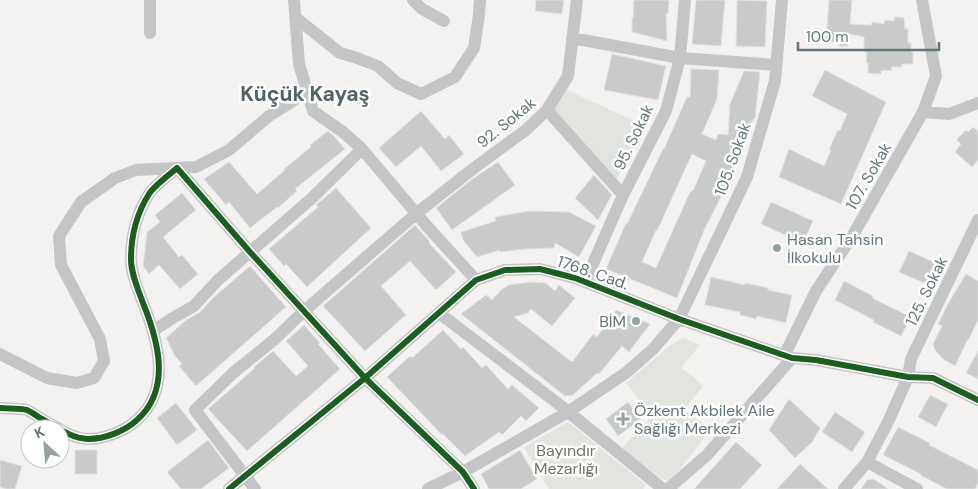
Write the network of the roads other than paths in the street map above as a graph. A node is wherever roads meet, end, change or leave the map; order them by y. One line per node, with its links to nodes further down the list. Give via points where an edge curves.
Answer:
1 (150, 0): 11 (street)
2 (294, 0): 9 (street)
3 (413, 0): 10 (street)
4 (480, 0): 9 (street, via 474,48 455,77 420,94 397,84 378,66 340,54)
5 (577, 0): 12 (street, 92. Sokak)
6 (685, 0): 13 (street, 95. Sokak)
7 (782, 0): 14 (street, 105. Sokak)
8 (922, 0): 18 (street, 107. Sokak, via 936,76)
9 (296, 18): 15 (street, via 299,64)
10 (444, 21)
11 (150, 33)
12 (572, 38): 13 (street); 17 (street, 92. Sokak, via 568,76)
13 (680, 58): 14 (street); 21 (street, 95. Sokak, via 666,111)
14 (776, 65): 29 (street, 105. Sokak, via 775,81 747,177)
15 (307, 92): 19 (street, via 313,111); 20 (street, via 269,116 228,150 196,167)
16 (978, 103): 18 (street, via 949,114)
17 (548, 110): 21 (street); 22 (street, 92. Sokak)
18 (923, 112): 32 (street, 107. Sokak, via 853,235 816,291)
19 (362, 149): 22 (street); 24 (street)
20 (177, 168): 24 (street); 30 (street, via 150,192 132,236 130,261 134,280); 31 (street, via 136,170 115,178 81,202 59,236 61,265 100,339 104,361 94,378 76,383 48,378)
21 (623, 195): 26 (street, 95. Sokak)
22 (418, 213): 25 (street); 27 (street, 92. Sokak)
23 (978, 220): 33 (street, 125. Sokak, via 911,359)
24 (250, 252): 27 (street); 30 (street, via 194,306)
25 (476, 280): 26 (street, 1768. Cad., via 506,270 540,269); 28 (street, 1768. Cad.)
26 (585, 282): 29 (street, 1768. Cad.)
27 (304, 311): 34 (street); 40 (street, 92. Sokak, via 195,410)
28 (439, 313): 34 (street, 1768. Cad.); 37 (street)
29 (679, 319): 32 (street, 1768. Cad.); 37 (street, 105. Sokak, via 627,372)
30 (153, 330): 36 (street, via 160,371 157,388 146,411 127,428 88,439 73,436 28,410)
31 (0, 354)
32 (788, 357): 33 (street, 1768. Cad.); 46 (street, 107. Sokak, via 707,455)
33 (908, 377): 35 (street, 1768. Cad., via 933,378); 38 (street, 125. Sokak)
34 (365, 378): 39 (street); 40 (street, 1768. Cad.)
35 (978, 400)
36 (0, 408)
37 (568, 412): 39 (street, 105. Sokak); 45 (street)
38 (867, 462): 47 (street, 125. Sokak); 48 (street)
39 (463, 472): 43 (street, 105. Sokak); 44 (street)
40 (245, 476): 41 (street, 1768. Cad.); 42 (street)
41 (230, 489)
42 (255, 489)
43 (428, 489)
44 (474, 489)
45 (663, 489)
46 (668, 489)
47 (844, 489)
48 (917, 489)

